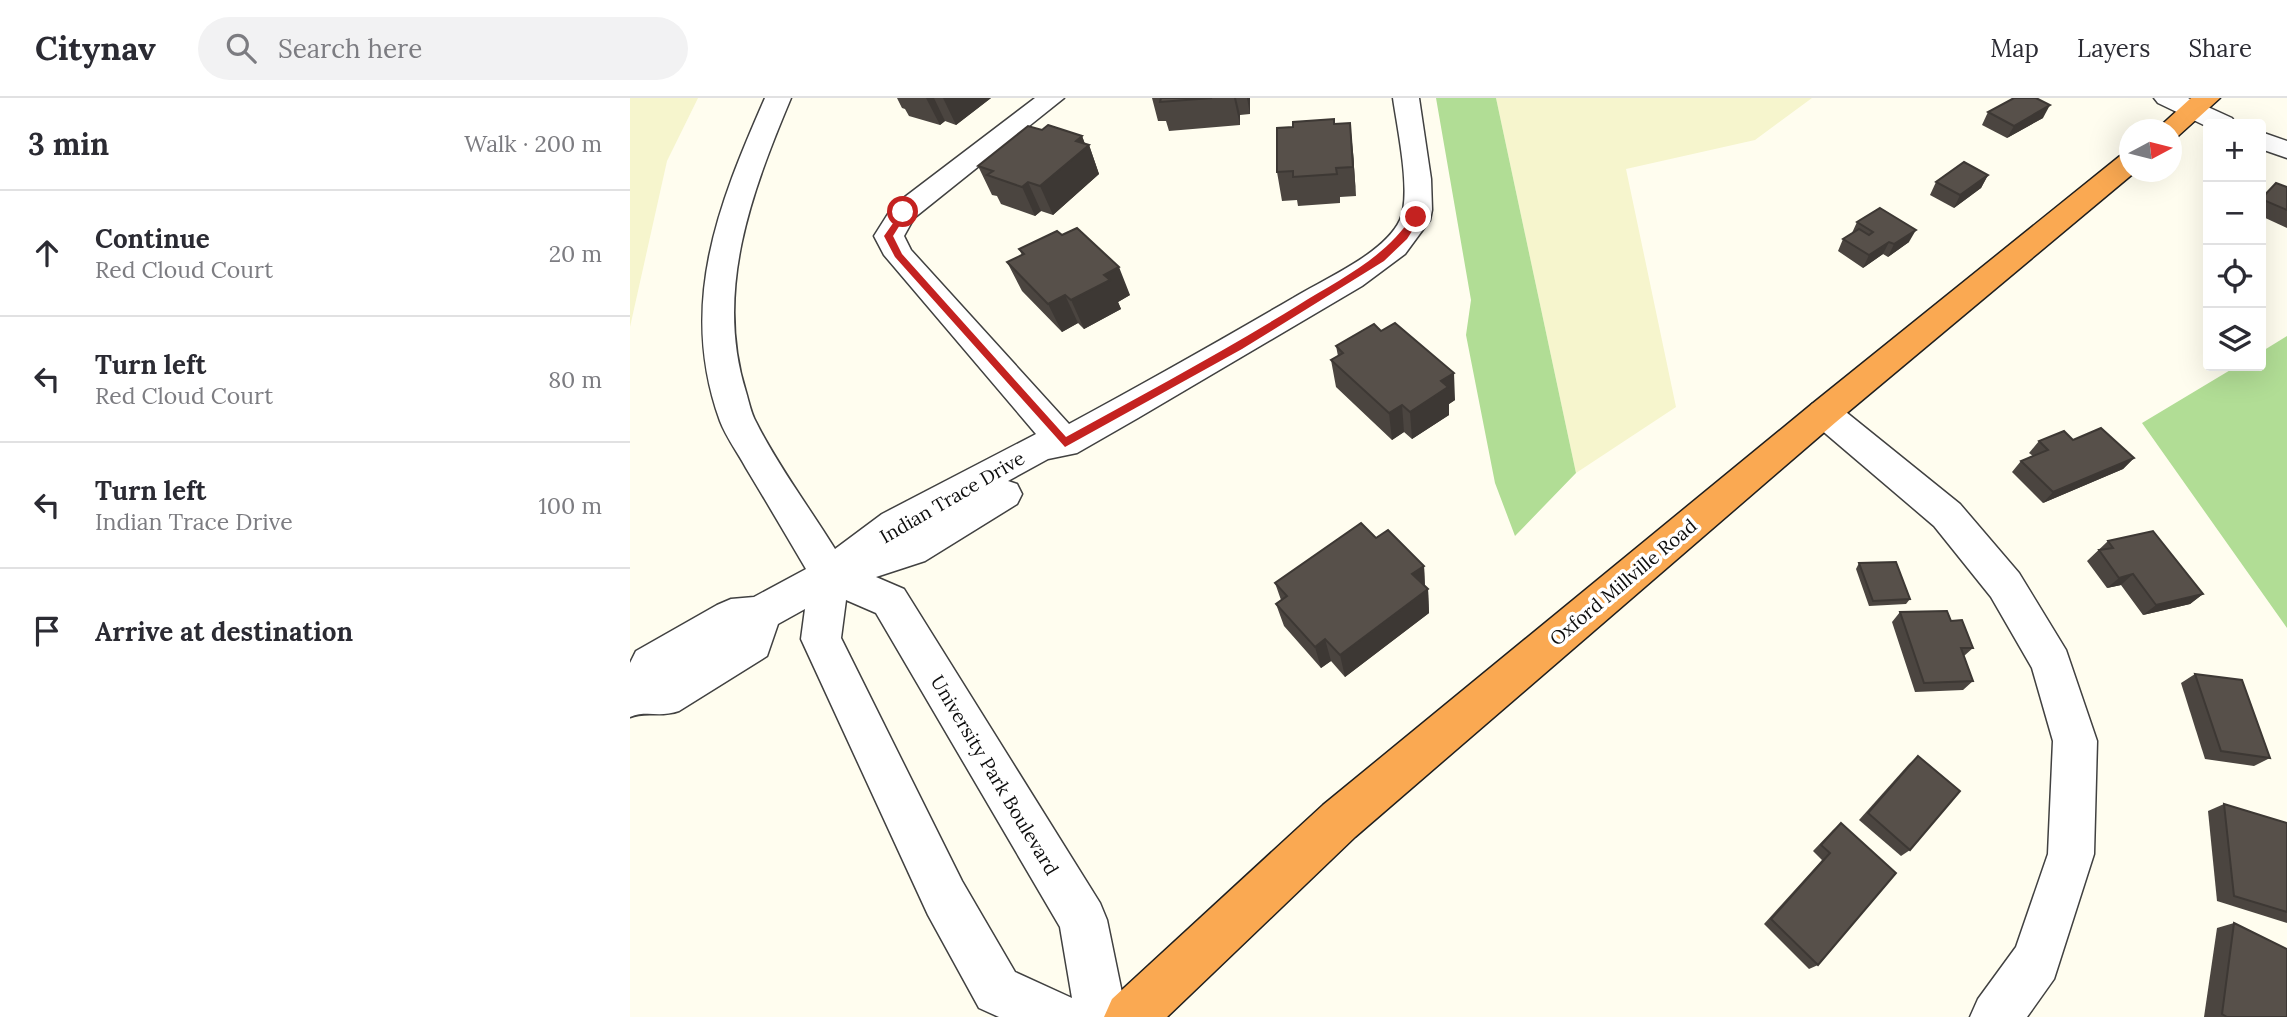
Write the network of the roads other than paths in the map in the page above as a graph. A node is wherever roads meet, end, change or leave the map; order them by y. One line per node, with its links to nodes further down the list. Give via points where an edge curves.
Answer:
1 (778, 98): 13 (street, via 743,180 723,256 717,310 721,366 738,423)
2 (1051, 98): 12 (street, via 903,212 889,236 899,255)
3 (1406, 98): 12 (street, Indian Trace Drive, via 1418,189 1416,217 1404,237 1381,258 1238,346)
4 (2167, 98): 5 (street)
5 (2200, 104): 6 (highway); 7 (street)
6 (2182, 119)
7 (2217, 119)
8 (2266, 142): 9 (street)
9 (2287, 150)
10 (2119, 171): 11 (highway, Oxford Millville Road)
11 (1824, 413): 17 (highway, Oxford Millville Road, via 1339,821); 18 (street, via 1947,515 2005,585 2051,663 2075,741 2071,854 2036,961)
12 (1065, 443): 13 (street, Indian Trace Drive, via 1049,467 911,550)
13 (830, 575): 14 (street, Indian Trace Drive, via 760,614 753,643 664,697); 15 (street, via 821,639 945,898 997,990); 16 (street, University Park Boulevard, via 890,601 1083,920)
14 (633, 695)
15 (1055, 1017)
16 (1101, 1017)
17 (1130, 1017)
18 (1996, 1017)

